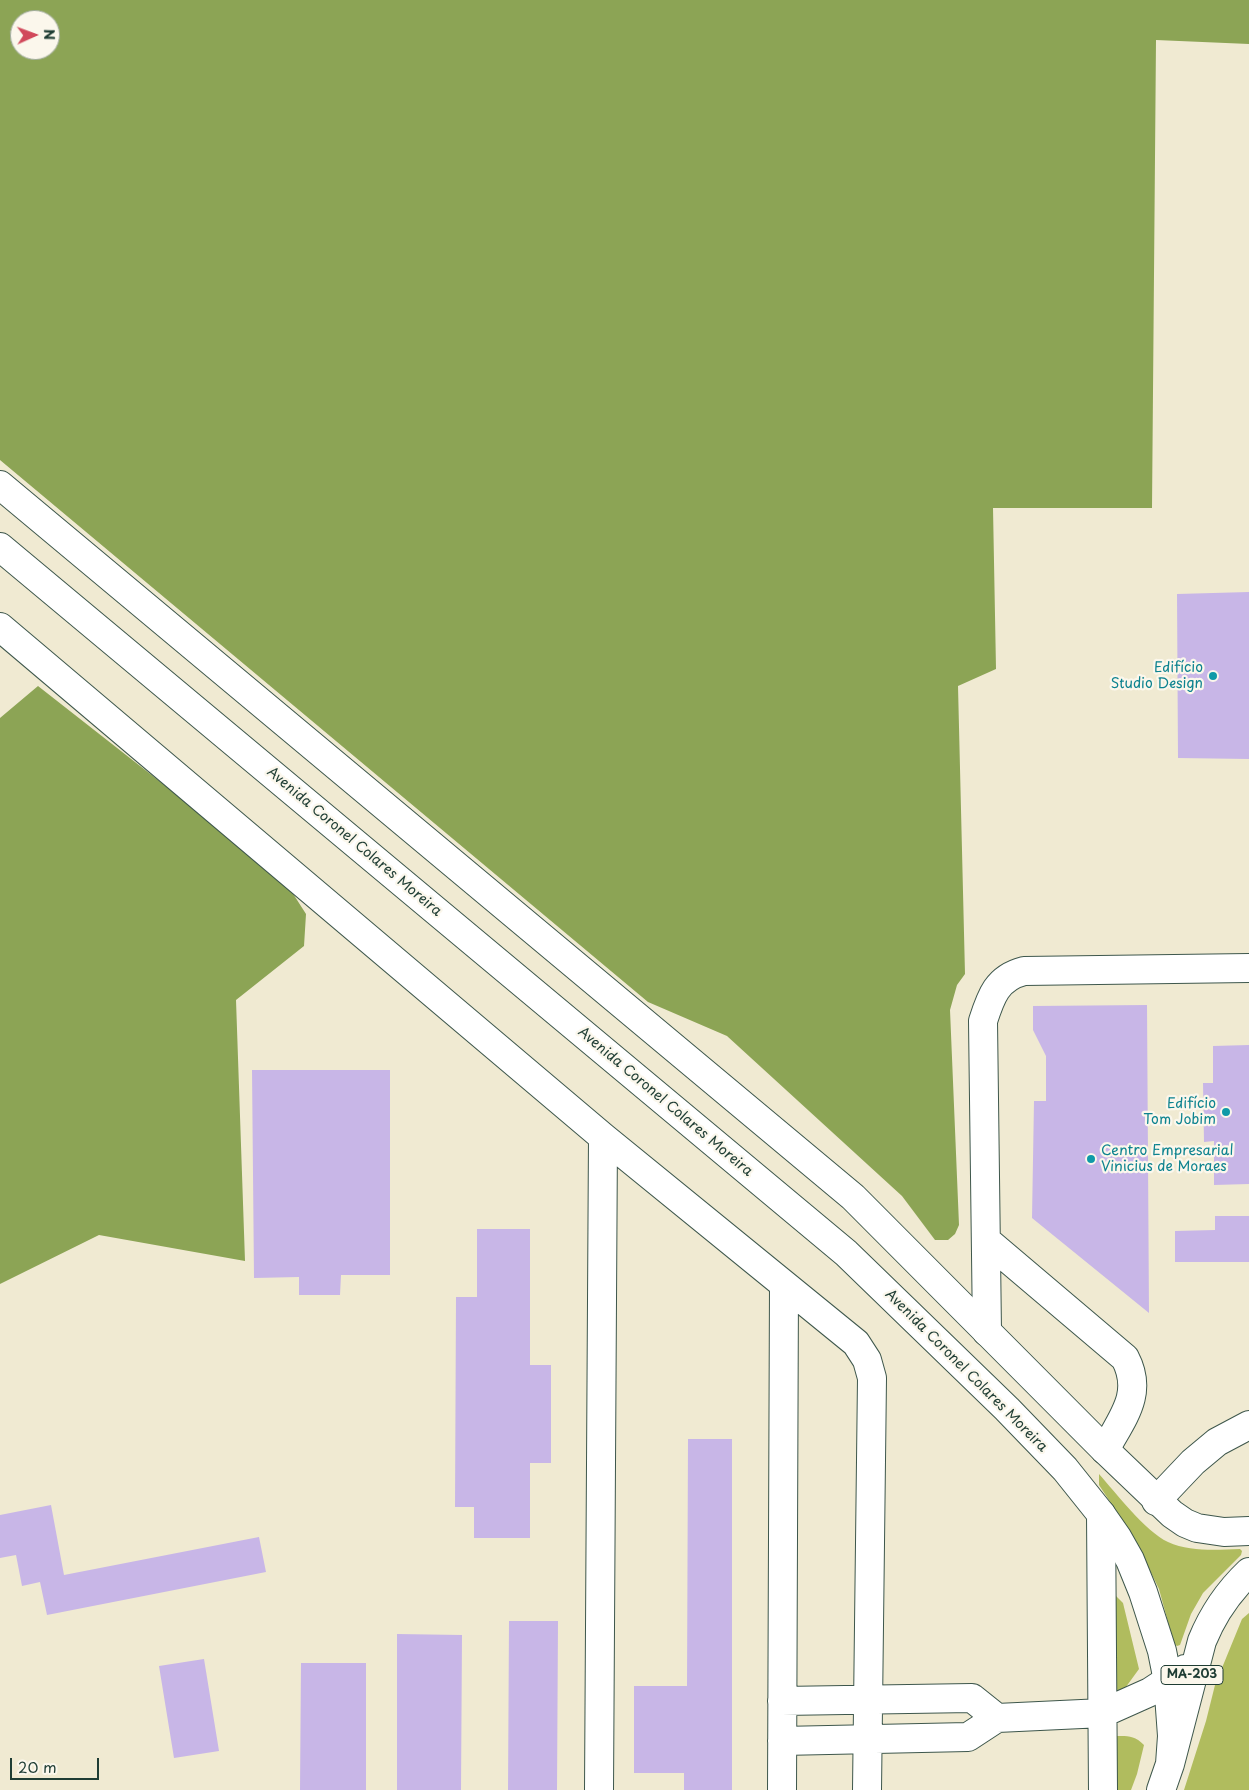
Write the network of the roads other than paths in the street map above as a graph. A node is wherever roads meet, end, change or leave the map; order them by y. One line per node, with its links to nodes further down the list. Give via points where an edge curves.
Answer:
1 (0, 485): 8 (main road, via 853,1197)
2 (0, 547): 12 (main road, Avenida Coronel Colares Moreira, via 846,1253 1007,1409 1065,1469)
3 (0, 627): 5 (main road)
4 (1249, 968): 6 (main road, via 1024,971 1004,980 995,991 983,1021)
5 (603, 1136): 7 (main road); 24 (main road)
6 (987, 1241): 8 (main road); 10 (main road, via 1125,1358 1134,1381 1133,1393)
7 (784, 1285): 17 (main road, via 856,1343 867,1360 872,1378); 18 (main road)
8 (987, 1332): 10 (main road)
9 (1249, 1425): 11 (main road, via 1217,1442 1192,1462)
10 (1105, 1450): 11 (main road)
11 (1156, 1501): 13 (main road, via 1197,1528 1224,1532)
12 (1101, 1514): 16 (main road, Avenida Coronel Colares Moreira, via 1130,1560 1143,1592); 19 (main road)
13 (1249, 1530)
14 (1249, 1572): 15 (main road, MA-203, via 1221,1604 1210,1623)
15 (1196, 1662): 16 (main road); 23 (main road, MA-203)
16 (1168, 1681): 19 (main road); 23 (main road, Avenida Coronel Colares Moreira, via 1172,1736)
17 (868, 1699): 18 (main road); 20 (main road, via 972,1698); 21 (main road)
18 (782, 1701): 22 (main road)
19 (1103, 1713): 20 (main road); 27 (main road)
20 (997, 1718): 21 (main road, via 968,1738)
21 (868, 1740): 22 (main road); 26 (main road)
22 (782, 1741): 25 (main road)
23 (1170, 1764): 28 (main road, MA-203)
24 (599, 1790)
25 (782, 1790)
26 (868, 1790)
27 (1103, 1790)
28 (1161, 1790)

